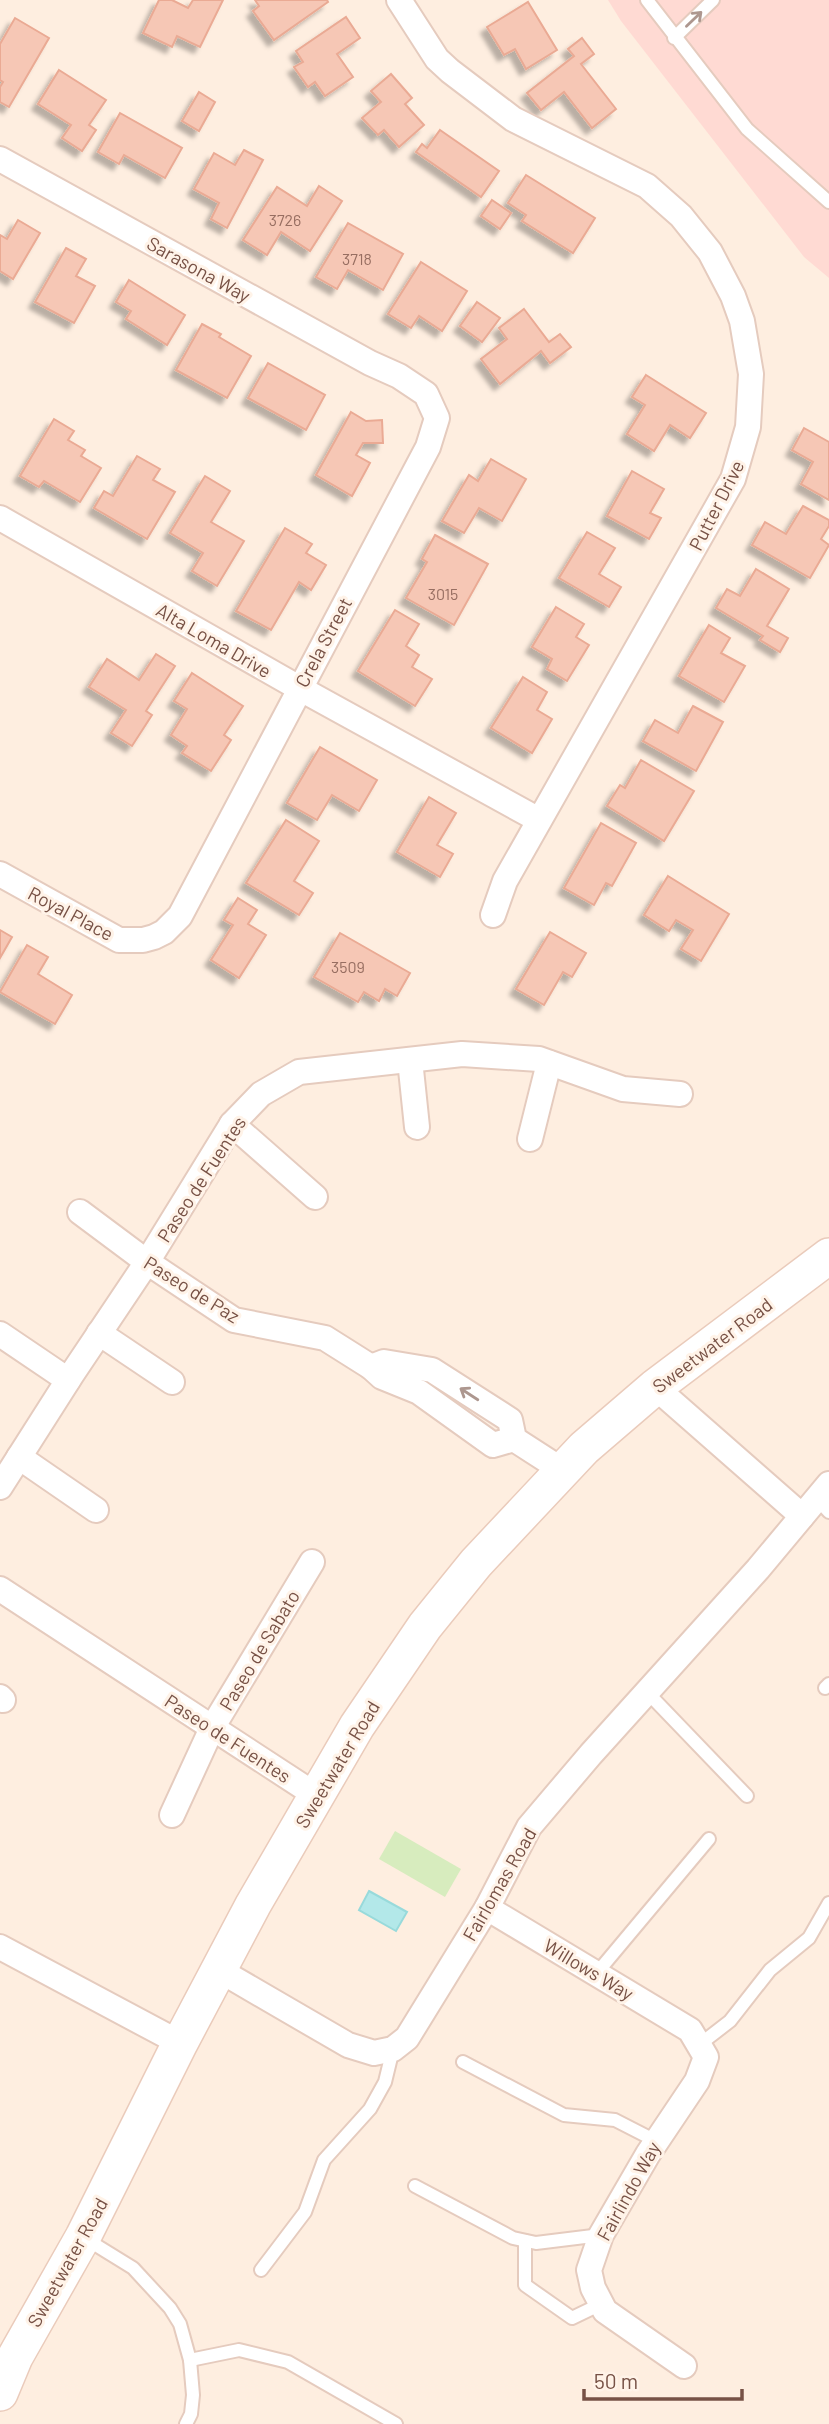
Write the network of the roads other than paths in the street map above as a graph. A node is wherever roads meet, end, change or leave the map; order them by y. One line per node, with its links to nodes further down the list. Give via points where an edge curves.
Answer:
1 (399, 0): 10 (street, Putter Drive, via 436,59 471,87 513,119 647,186 681,216 722,272 748,347 751,401 733,479)
2 (647, 0): 4 (lane)
3 (713, 0): 4 (lane, one-way to 3)
4 (674, 38): 6 (lane, via 747,129)
5 (0, 159): 7 (street, Sarasona Way)
6 (829, 202)
7 (399, 376): 9 (street, Crela Street, via 426,394 437,418 428,447)
8 (0, 518): 9 (street, Alta Loma Drive)
9 (299, 688): 10 (street, Alta Loma Drive); 13 (street, Crela Street)
10 (539, 820): 12 (street, Putter Drive, via 505,881)
11 (0, 874): 13 (street, Royal Place, via 120,940 154,937)
12 (494, 915)
13 (180, 916)
14 (410, 1060): 15 (street, Paseo de Fuentes, via 462,1054); 17 (street, Paseo de Fuentes, via 299,1072 261,1094); 18 (street)
15 (549, 1063): 16 (street, Paseo de Fuentes, via 622,1089); 19 (street)
16 (680, 1094)
17 (232, 1124): 20 (street); 23 (street, Paseo de Fuentes)
18 (417, 1127)
19 (530, 1139)
20 (316, 1197)
21 (80, 1212): 23 (street, Paseo de Paz)
22 (829, 1256): 28 (main road, Sweetwater Road)
23 (147, 1262): 24 (street, Paseo de Fuentes); 30 (street, Paseo de Paz, via 234,1320 325,1338 371,1367 384,1362 432,1370 510,1420 514,1439)
24 (99, 1333): 26 (street, Paseo de Fuentes); 27 (street)
25 (0, 1334): 26 (street)
26 (68, 1380): 29 (street, Paseo de Fuentes)
27 (172, 1381)
28 (655, 1387): 30 (main road, Sweetwater Road); 32 (street)
29 (19, 1457): 31 (street, Paseo de Fuentes); 33 (street)
30 (562, 1470): 38 (main road, Sweetwater Road, via 425,1626 357,1726)
31 (0, 1487)
32 (819, 1503): 36 (street, Fairlomas Road)
33 (96, 1510)
34 (312, 1563): 37 (street, Paseo de Sabato)
35 (0, 1589): 37 (street, Paseo de Fuentes)
36 (647, 1692): 39 (lane); 43 (street, Fairlomas Road, via 529,1827)
37 (212, 1728): 38 (street, Paseo de Fuentes); 40 (street, Paseo de Sabato)
38 (317, 1796): 45 (main road, Sweetwater Road)
39 (747, 1796)
40 (172, 1815)
41 (709, 1839): 46 (lane)
42 (829, 1903): 47 (lane, via 809,1938 770,1970 730,2021)
43 (487, 1908): 46 (street, Willows Way); 49 (street, Fairlomas Road, via 407,2038)
44 (0, 1947): 48 (street)
45 (219, 1970): 48 (main road, Sweetwater Road); 49 (street, via 348,2045 374,2053)
46 (597, 1974): 47 (street, Willows Way)
47 (694, 2038): 51 (street, Fairlindo Way, via 706,2057 696,2081)
48 (180, 2043): 54 (main road, Sweetwater Road)
49 (393, 2049): 56 (lane, via 385,2082 370,2109 324,2160 305,2212)
50 (463, 2062): 51 (lane, via 564,2115 615,2120)
51 (656, 2141): 53 (street, Fairlindo Way)
52 (415, 2186): 55 (lane)
53 (601, 2235): 55 (lane, via 536,2244); 57 (street, Fairlindo Way, via 589,2270)
54 (83, 2237): 58 (lane, via 133,2268 170,2308 180,2324); 60 (main road, Sweetwater Road, via 15,2357)
55 (525, 2241): 57 (lane, via 525,2284 572,2318)
56 (261, 2270)
57 (601, 2304): 59 (street, Fairlindo Way)
58 (190, 2360): 61 (lane, via 193,2395); 62 (lane, via 239,2350 288,2362)
59 (684, 2366)
60 (0, 2393)
61 (186, 2424)
62 (396, 2424)

